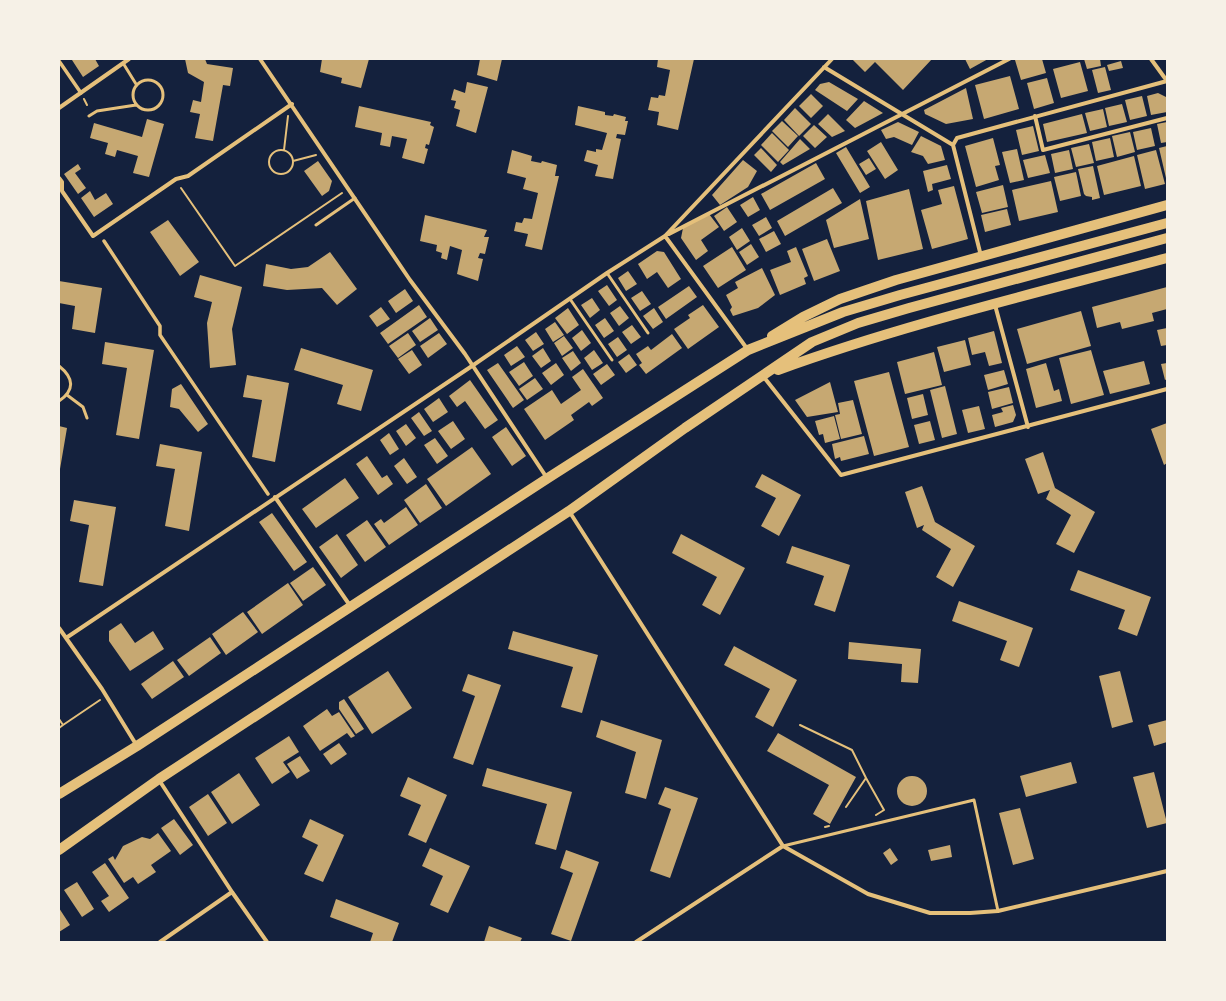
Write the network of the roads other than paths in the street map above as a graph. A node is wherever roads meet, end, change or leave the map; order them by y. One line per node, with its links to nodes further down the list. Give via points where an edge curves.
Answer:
1 (129, 59): 7 (street)
2 (260, 59): 12 (street)
3 (832, 59): 8 (street)
4 (1008, 59): 15 (street)
5 (1151, 59): 9 (street)
6 (59, 60): 11 (street)
7 (123, 63): 10 (lane); 11 (street)
8 (824, 67): 15 (street); 25 (street)
9 (1167, 81): 17 (street)
10 (136, 84): 13 (lane, via 132,98); 13 (lane, via 150,79 162,88 163,95 156,108 142,109)
11 (81, 93): 14 (street)
12 (292, 104): 20 (street, via 188,176 176,179 93,236 62,191 62,182); 21 (street)
13 (136, 105): 16 (lane, via 97,111)
14 (59, 108)
15 (900, 114): 19 (street); 25 (street)
16 (89, 116)
17 (1035, 116): 18 (street, via 1044,150); 19 (street, via 957,138)
18 (1167, 118)
19 (953, 145): 28 (street)
20 (59, 178)
21 (355, 198): 24 (lane); 37 (street)
22 (1167, 205): 28 (main road)
23 (1167, 223): 34 (main road, via 843,312)
24 (316, 226)
25 (665, 236): 30 (street); 34 (street)
26 (1167, 238): 38 (main road, via 858,323 812,342)
27 (104, 241): 45 (street, via 160,326 160,335)
28 (982, 256): 34 (main road, via 840,299 803,316)
29 (1167, 258): 32 (main road)
30 (607, 273): 31 (street); 33 (lane)
31 (570, 299): 35 (lane); 37 (street)
32 (995, 304): 38 (main road, via 832,351); 43 (street)
33 (648, 333)
34 (748, 350): 44 (main road)
35 (612, 360)
36 (59, 366): 40 (lane, via 68,373 71,384)
37 (472, 366): 44 (street); 46 (street)
38 (763, 376): 43 (street, via 841,475); 47 (main road, via 684,428)
39 (1167, 389): 43 (street)
40 (67, 395): 41 (lane); 42 (lane, via 83,407)
41 (59, 401)
42 (87, 418)
43 (1028, 427)
44 (548, 478): 48 (main road)
45 (268, 494)
46 (275, 497): 48 (street); 50 (street)
47 (569, 510): 52 (main road); 54 (street)
48 (351, 607): 51 (main road)
49 (59, 628): 50 (street)
50 (66, 638): 51 (street, via 102,689)
51 (137, 746): 53 (main road)
52 (159, 779): 55 (main road); 57 (street)
53 (59, 794)
54 (783, 846): 58 (street, via 868,894 930,913); 58 (lane, via 974,800); 61 (street)
55 (59, 850)
56 (1167, 871): 58 (street)
57 (232, 892): 59 (street); 60 (street)
58 (998, 911)
59 (160, 942)
60 (267, 942)
61 (636, 942)

